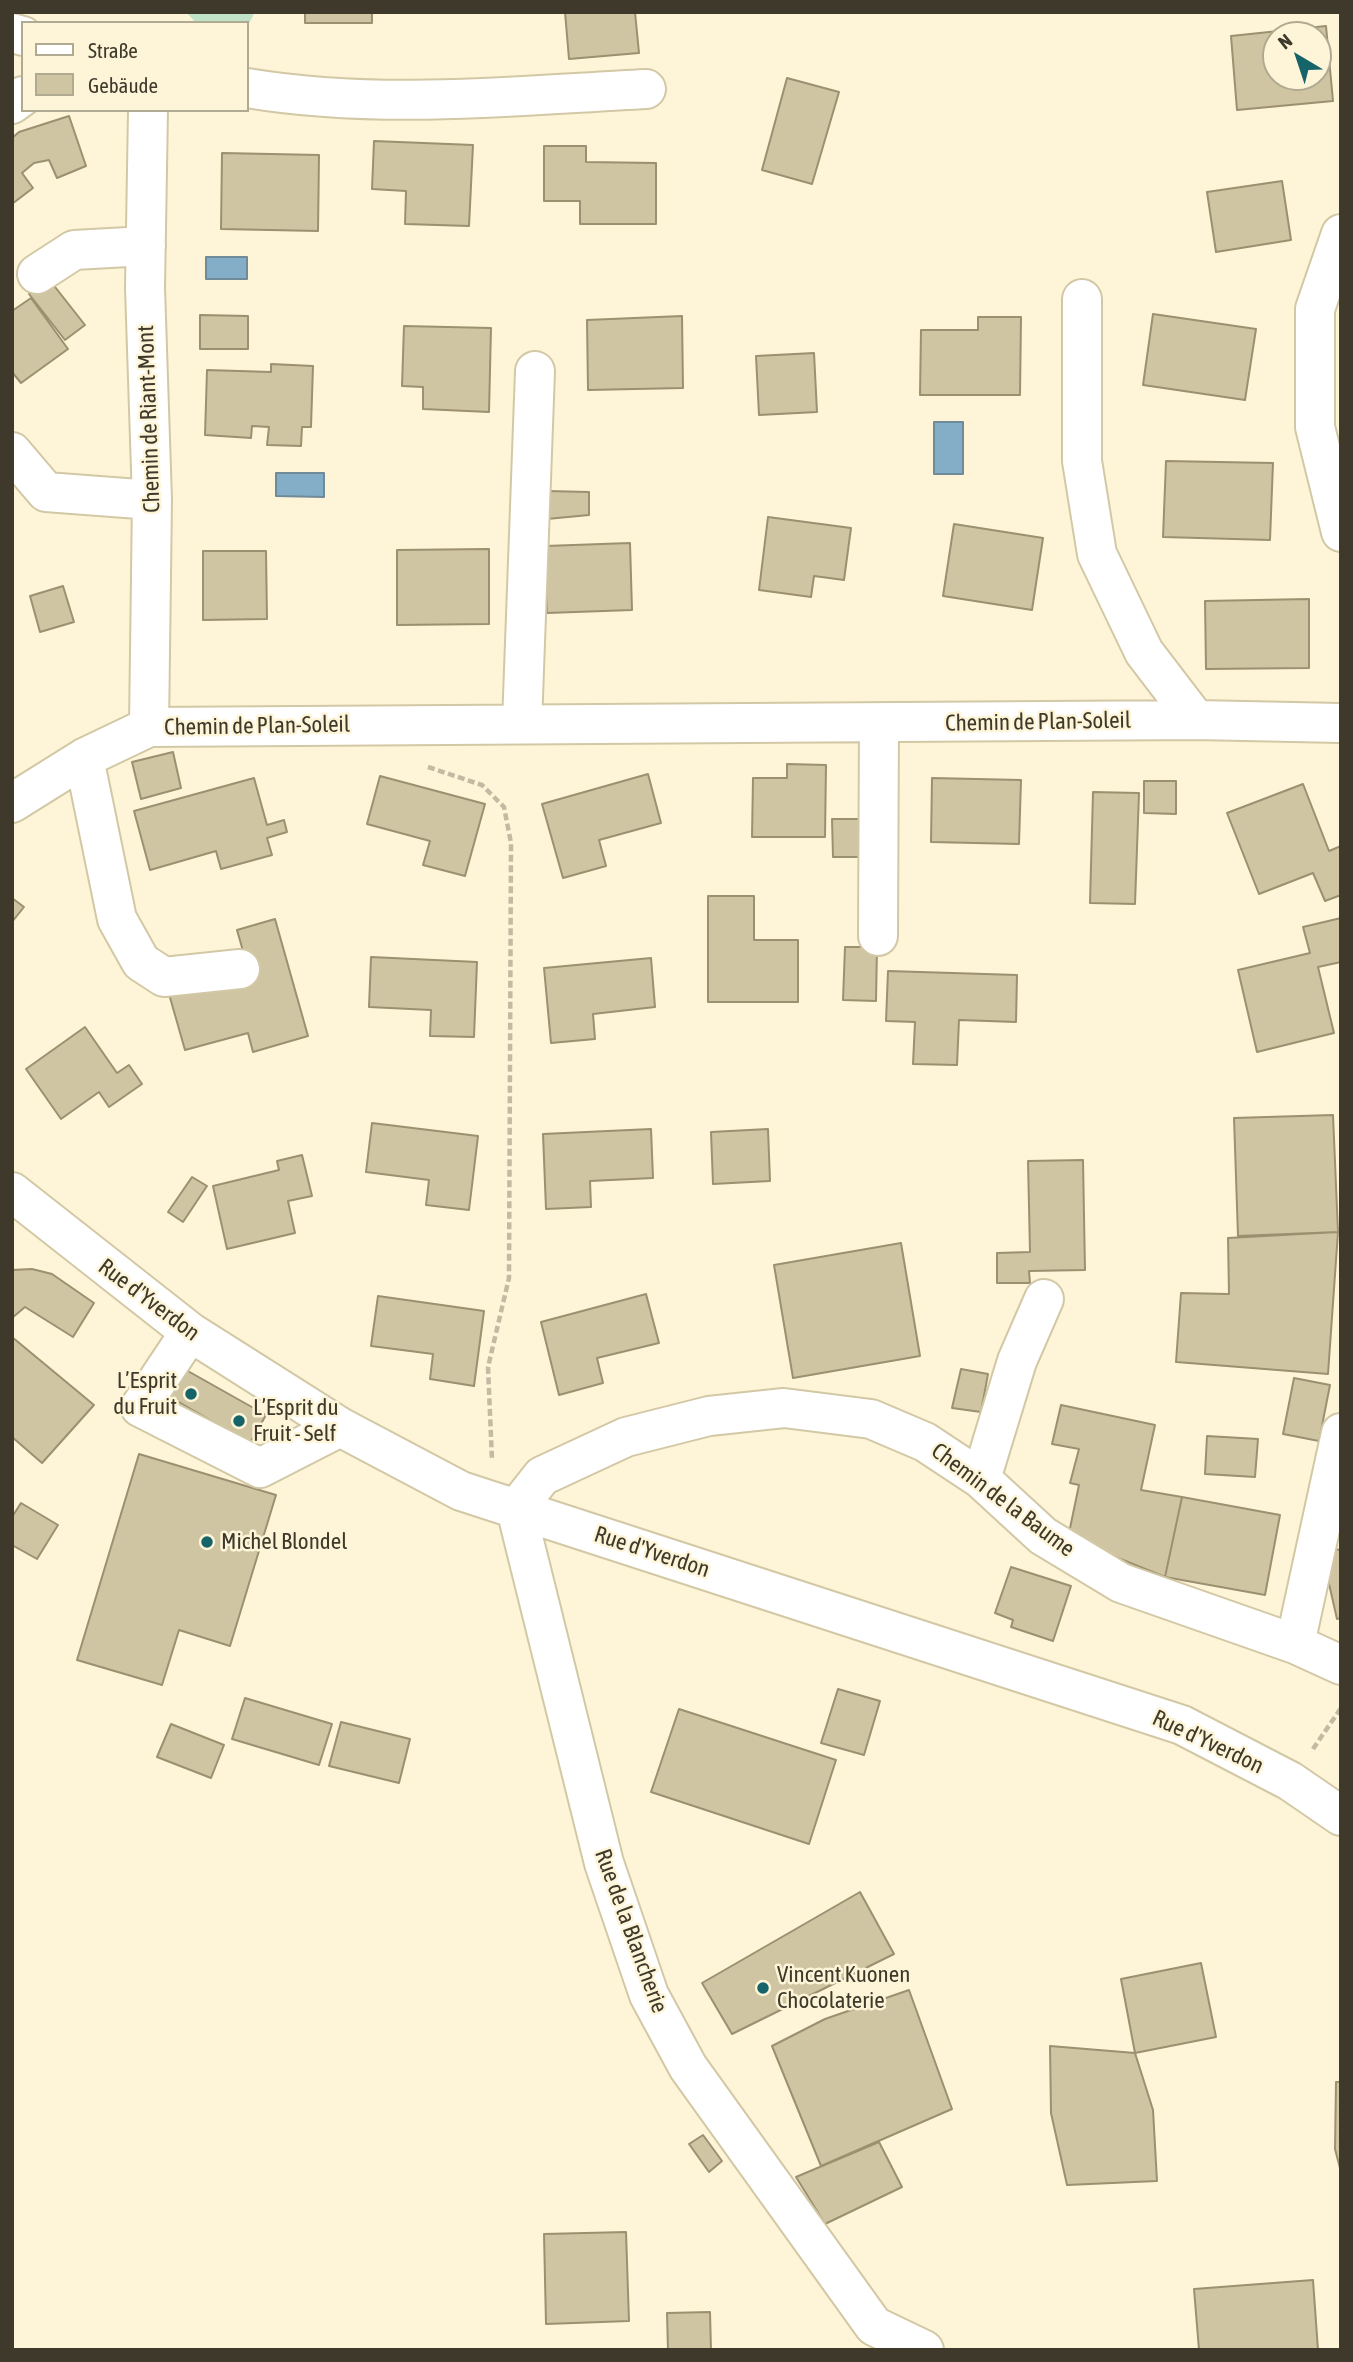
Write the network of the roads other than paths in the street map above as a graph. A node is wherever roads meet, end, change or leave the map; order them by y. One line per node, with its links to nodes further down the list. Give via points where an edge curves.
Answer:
1 (248, 88): 2 (street, via 303,97 442,101)
2 (646, 89)
3 (148, 112): 5 (street, Chemin de Riant-Mont)
4 (1341, 234): 11 (street, via 1315,309 1315,427)
5 (146, 246): 6 (street, via 74,250); 10 (street, Chemin de Riant-Mont)
6 (37, 274)
7 (1082, 299): 12 (street, via 1082,461 1097,554 1144,652)
8 (536, 372): 15 (street)
9 (12, 452): 10 (street, via 46,492)
10 (152, 500): 16 (street, Chemin de Riant-Mont)
11 (1341, 532)
12 (1196, 720): 13 (street, Chemin de Plan-Soleil); 14 (street, Chemin de Plan-Soleil)
13 (879, 723): 15 (street, Chemin de Plan-Soleil); 19 (street)
14 (1341, 723)
15 (522, 724): 16 (street, Chemin de Plan-Soleil)
16 (149, 727): 17 (street, Chemin de Plan-Soleil)
17 (84, 758): 18 (street, Chemin de Plan-Soleil); 20 (street, via 117,919 141,962 164,977)
18 (12, 803)
19 (878, 936)
20 (240, 969)
21 (15, 1199): 23 (street, Rue d'Yverdon)
22 (1044, 1299): 26 (street, via 1017,1361)
23 (190, 1332): 24 (street, Rue d'Yverdon); 24 (street, via 141,1407 260,1468)
24 (340, 1427): 27 (street, Rue d'Yverdon, via 461,1491)
25 (1341, 1433): 28 (street)
26 (981, 1479): 27 (street, Chemin de la Baume, via 925,1442 871,1419 784,1408 709,1416 626,1437 542,1476); 28 (street, Chemin de la Baume, via 1044,1536 1121,1583)
27 (516, 1509): 30 (street, Rue d'Yverdon, via 1182,1725 1290,1781); 31 (street, Rue de la Blancherie, via 604,1863 649,1995 688,2067)
28 (1295, 1644): 29 (street, Chemin de la Baume)
29 (1341, 1665)
30 (1341, 1816)
31 (867, 2338): 32 (street, Rue de la Blancherie)
32 (924, 2350)

